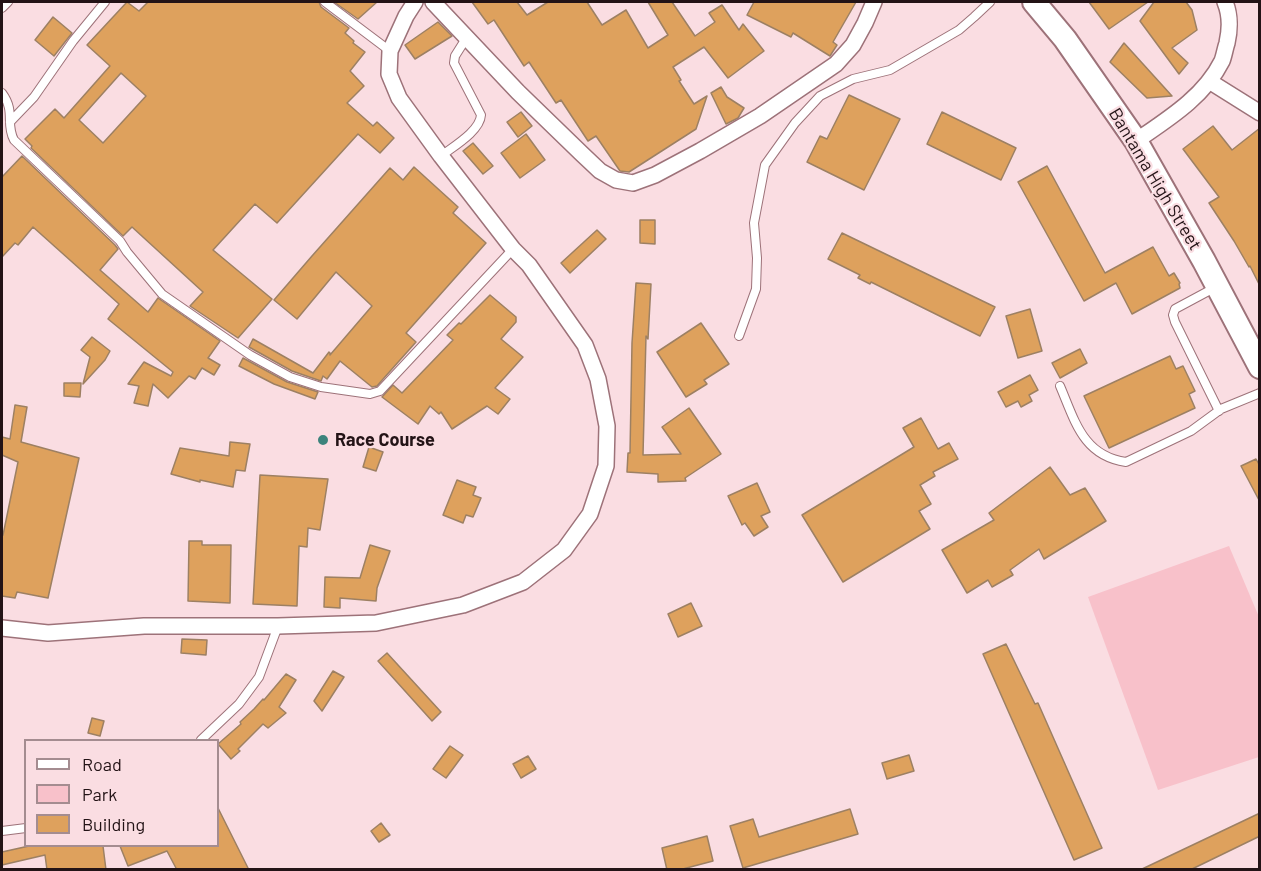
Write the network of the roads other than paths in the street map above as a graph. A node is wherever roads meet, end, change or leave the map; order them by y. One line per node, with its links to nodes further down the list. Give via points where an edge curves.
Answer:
1 (8, 2): 10 (lane)
2 (105, 2): 16 (lane, via 34,97)
3 (326, 2): 12 (lane)
4 (415, 2): 12 (street)
5 (433, 2): 11 (street)
6 (874, 2): 11 (street, via 853,45 836,64 760,116 655,175 633,183 600,171)
7 (990, 2): 21 (lane, via 959,30 890,70 853,79 820,96 795,123 765,165 754,223 756,289)
8 (1034, 2): 17 (main road, Bantama High Street, via 1065,39)
9 (1225, 2): 13 (street, via 1229,32 1222,60)
10 (2, 8)
11 (467, 37): 18 (lane, via 454,63 481,122)
12 (390, 51): 18 (street, via 389,74 399,98)
13 (1209, 81): 15 (street); 17 (street, via 1189,103)
14 (2, 93): 16 (lane, via 10,109)
15 (1260, 113)
16 (10, 122): 19 (lane, via 14,140 120,241 162,294 250,355 321,387 370,394 380,391)
17 (1136, 141): 20 (main road, Bantama High Street)
18 (441, 156): 19 (street)
19 (513, 249): 26 (street, via 529,265 585,345 598,379 607,426 606,466 590,514 564,550 523,582 463,605 376,622)
20 (1217, 286): 22 (main road, Bantama High Street); 25 (lane, via 1175,309 1173,315)
21 (739, 336)
22 (1260, 367)
23 (1060, 386): 25 (lane, via 1080,434 1102,455 1126,462 1191,430)
24 (1260, 393): 25 (lane)
25 (1219, 411)
26 (279, 627): 27 (street, via 144,626 48,633); 28 (lane, via 259,677 239,704)
27 (2, 628)
28 (203, 739)
29 (24, 828): 30 (lane)
30 (2, 831)

